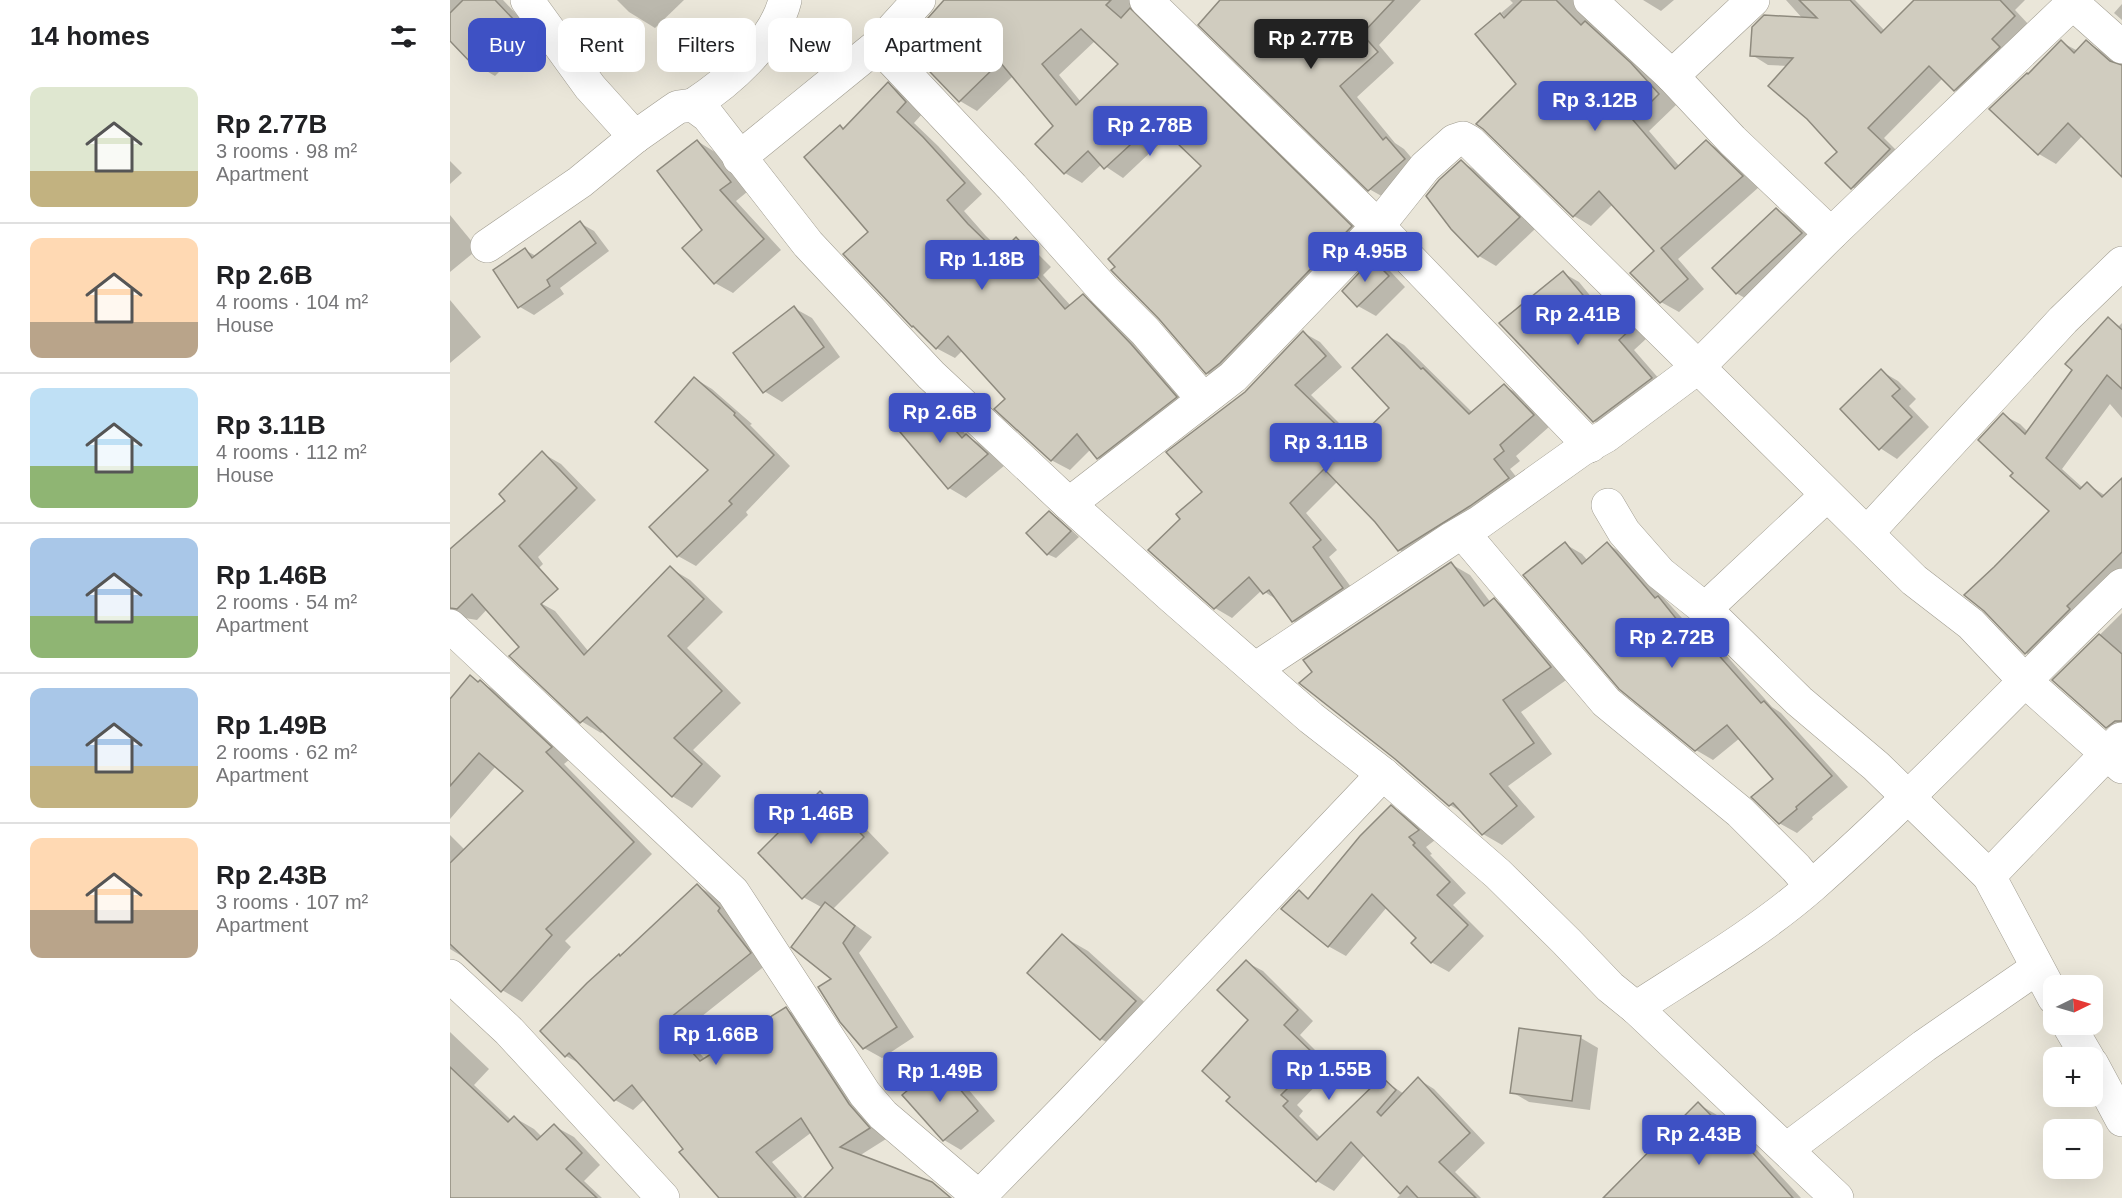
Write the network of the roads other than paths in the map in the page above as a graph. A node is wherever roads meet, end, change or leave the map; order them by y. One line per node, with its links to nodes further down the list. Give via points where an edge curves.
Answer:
1 (527, 0): 14 (street, via 590,87)
2 (785, 0): 13 (street, via 762,45 716,90)
3 (919, 0): 8 (street)
4 (1146, 0): 16 (street)
5 (1590, 0): 12 (street)
6 (1753, 0): 12 (street)
7 (2072, 1): 9 (street); 17 (street)
8 (903, 18)
9 (2122, 47)
10 (864, 56): 15 (street)
11 (903, 72): 21 (street, via 1145,331)
12 (1672, 76): 17 (street, via 1732,140)
13 (693, 105): 14 (street, via 678,107); 15 (street, via 708,116)
14 (635, 137): 18 (street, via 580,182)
15 (739, 158): 24 (street, via 808,244 931,375)
16 (1378, 226): 20 (street, via 1425,167 1454,141 1470,141); 21 (street, via 1233,377); 22 (street)
17 (1831, 234): 20 (street)
18 (487, 246)
19 (2122, 262): 26 (street, via 2063,320)
20 (1697, 368): 22 (street); 23 (street)
21 (1203, 399): 24 (street)
22 (1590, 446): 27 (street)
23 (1827, 495): 26 (street); 29 (street)
24 (1069, 504): 31 (street)
25 (1608, 505): 29 (street, via 1624,532 1660,573)
26 (1867, 533): 32 (street, via 1914,580 1971,624)
27 (1463, 534): 31 (street); 37 (street, via 1606,702 1740,812)
28 (2122, 585): 32 (street)
29 (1705, 609): 35 (street)
30 (450, 626): 46 (street, via 732,892 865,1094 883,1115)
31 (1256, 669): 34 (street)
32 (2024, 680): 33 (street); 35 (street)
33 (2117, 753): 36 (street)
34 (1383, 774): 41 (street, via 1497,874); 46 (street)
35 (1906, 797): 36 (street); 37 (street)
36 (1989, 876): 38 (street)
37 (1811, 886): 41 (street, via 1752,933)
38 (2037, 968): 40 (street); 44 (street, via 1924,1046)
39 (450, 976): 45 (street, via 509,1031)
40 (2043, 979)
41 (1636, 1008): 44 (street)
42 (2103, 1085): 43 (street)
43 (2122, 1120)
44 (1787, 1149): 47 (street)
45 (663, 1198)
46 (978, 1198)
47 (1838, 1198)

